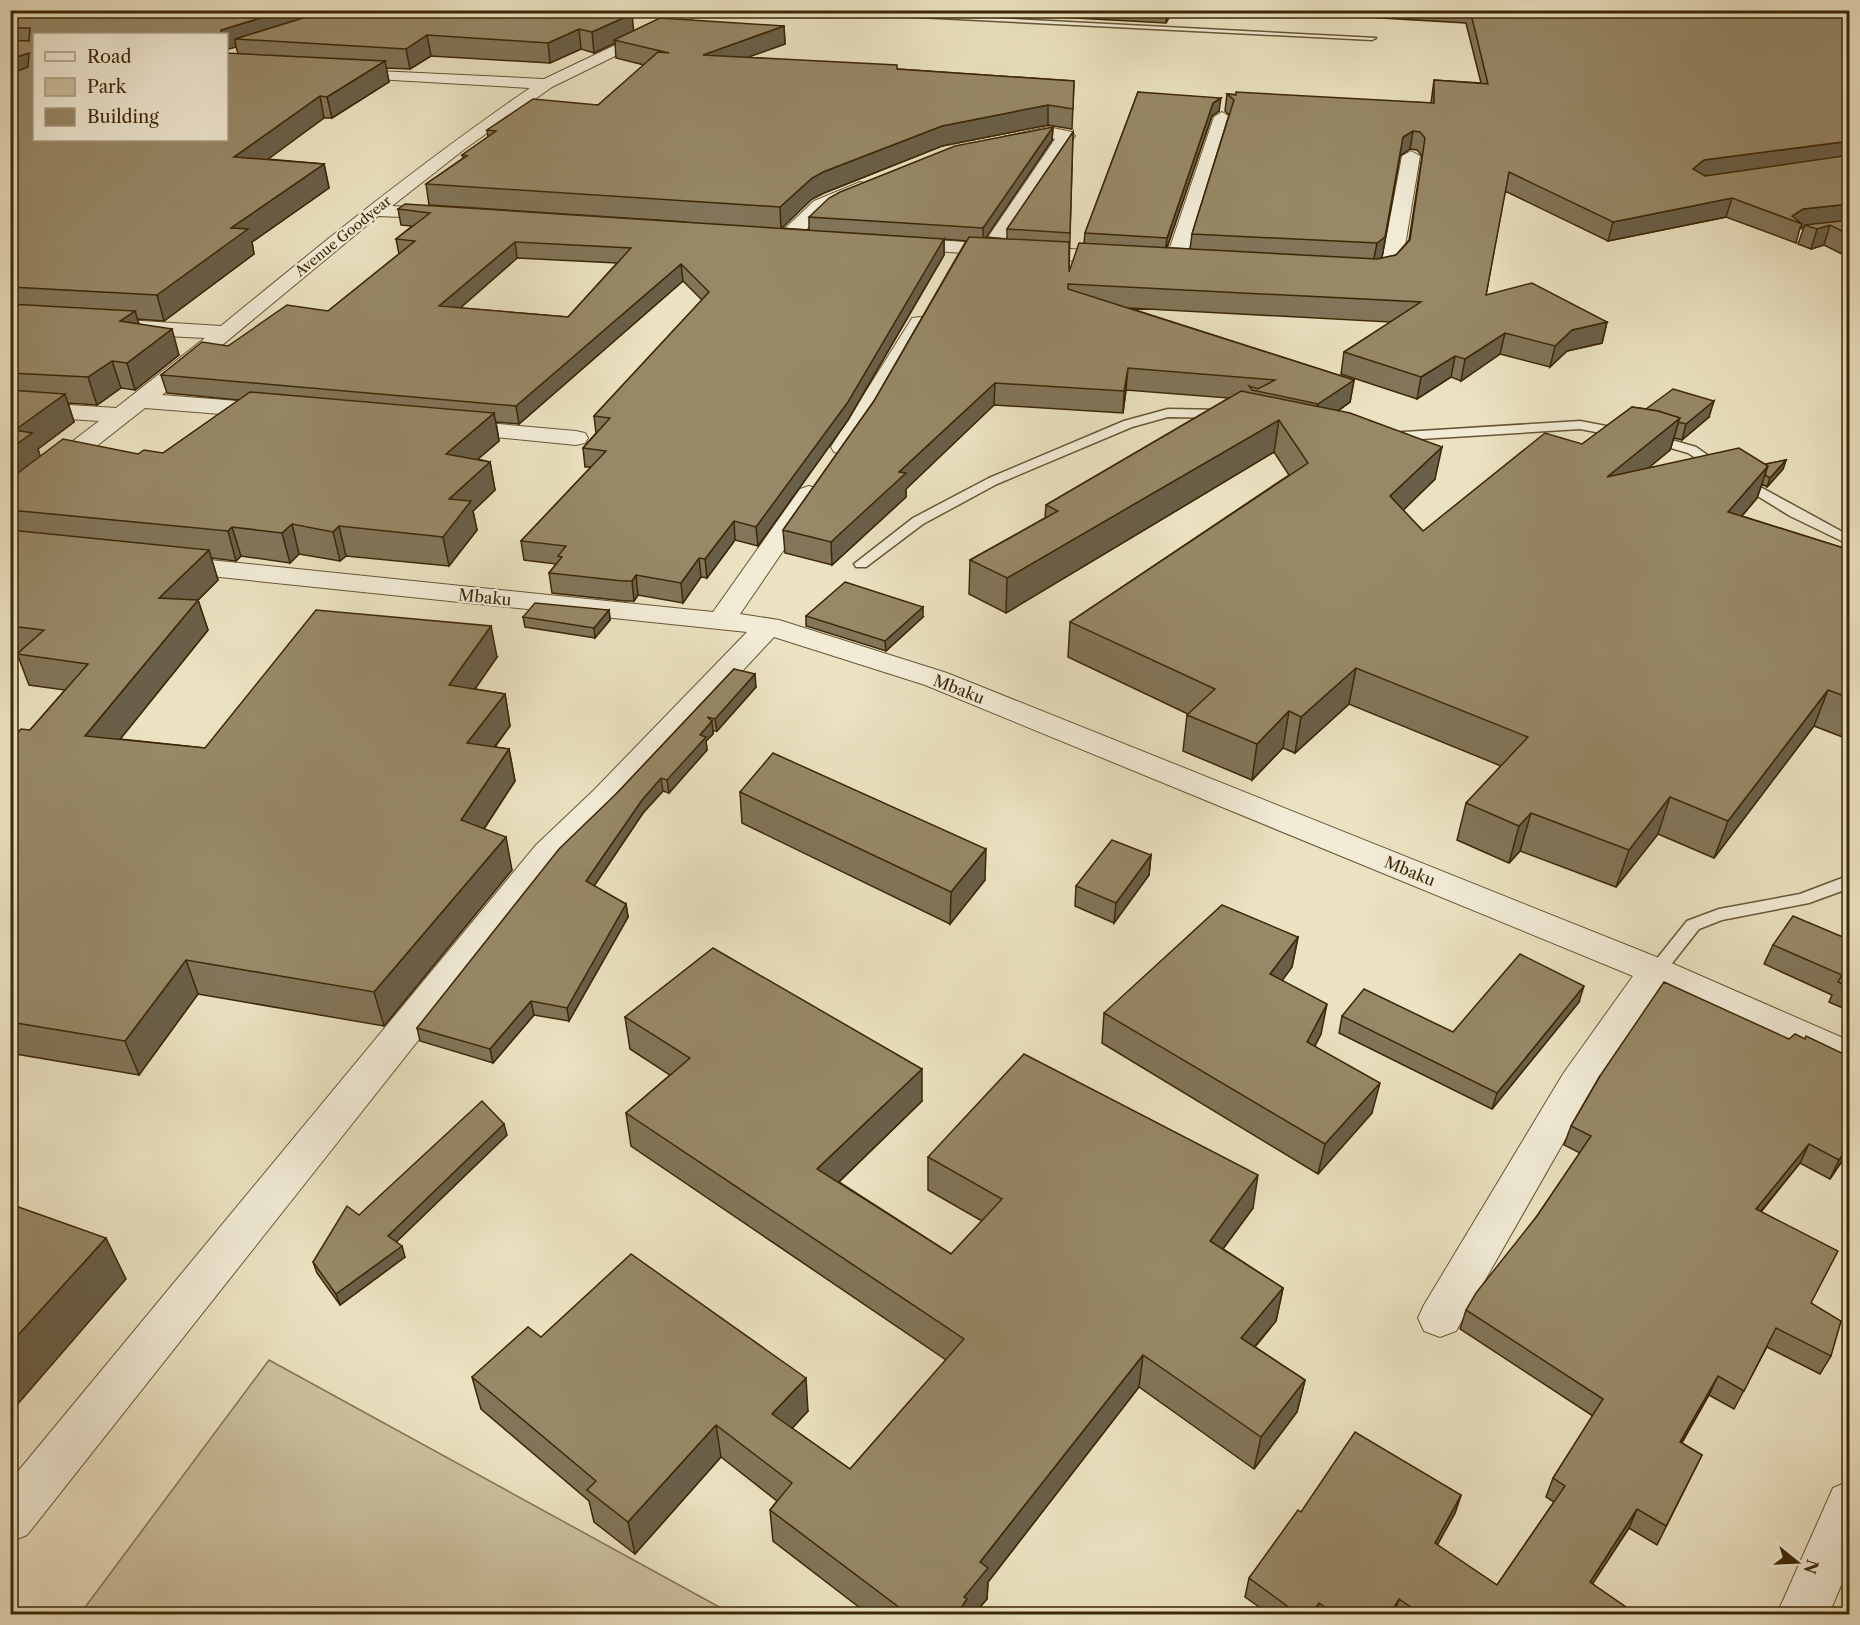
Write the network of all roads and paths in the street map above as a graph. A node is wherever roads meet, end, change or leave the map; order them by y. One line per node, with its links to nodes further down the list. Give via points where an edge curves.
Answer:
1 (702, 10): 5 (street, Avenue Goodyear)
2 (782, 10): 3 (lane)
3 (1372, 38)
4 (321, 71): 5 (street)
5 (546, 84): 10 (street, Avenue Goodyear)
6 (1222, 117): 19 (street)
7 (990, 145): 18 (street, via 1048,132 1066,135)
8 (1411, 156): 21 (street, via 1392,264 1374,271)
9 (873, 182): 15 (street, via 822,205)
10 (374, 210): 11 (street); 24 (street, Avenue Goodyear)
11 (463, 216)
12 (1850, 230): 14 (street)
13 (764, 236): 15 (street)
14 (1798, 236)
15 (788, 237): 16 (street)
16 (810, 238)
17 (879, 243): 18 (street, via 956,257)
18 (990, 249): 19 (street)
19 (1175, 262): 20 (street)
20 (1198, 263)
21 (1336, 270)
22 (929, 306): 37 (street, via 861,422)
23 (101, 326): 24 (street)
24 (226, 333): 25 (street, Avenue Goodyear)
25 (139, 400): 27 (street); 28 (street, Avenue Goodyear)
26 (10, 408): 28 (street)
27 (292, 413)
28 (120, 415): 33 (street, Avenue Goodyear)
29 (1237, 416): 36 (lane, via 1168,413 1128,424 993,481 918,521)
30 (434, 426): 32 (street)
31 (1378, 437): 34 (lane, via 1580,425 1637,435 1692,450 1795,513)
32 (576, 438)
33 (10, 502)
34 (1850, 541)
35 (141, 561): 37 (street, Mbaku)
36 (861, 564)
37 (721, 621): 38 (street, Mbaku)
38 (769, 626): 40 (street, Mbaku, via 936,679); 44 (street, via 548,853)
39 (1850, 881): 40 (lane, via 1803,899 1719,915 1694,925)
40 (1656, 971): 41 (street, Mbaku); 42 (street, via 1576,1084)
41 (1850, 1057)
42 (1440, 1318)
43 (1850, 1504): 45 (street)
44 (10, 1519)
45 (1803, 1614)

